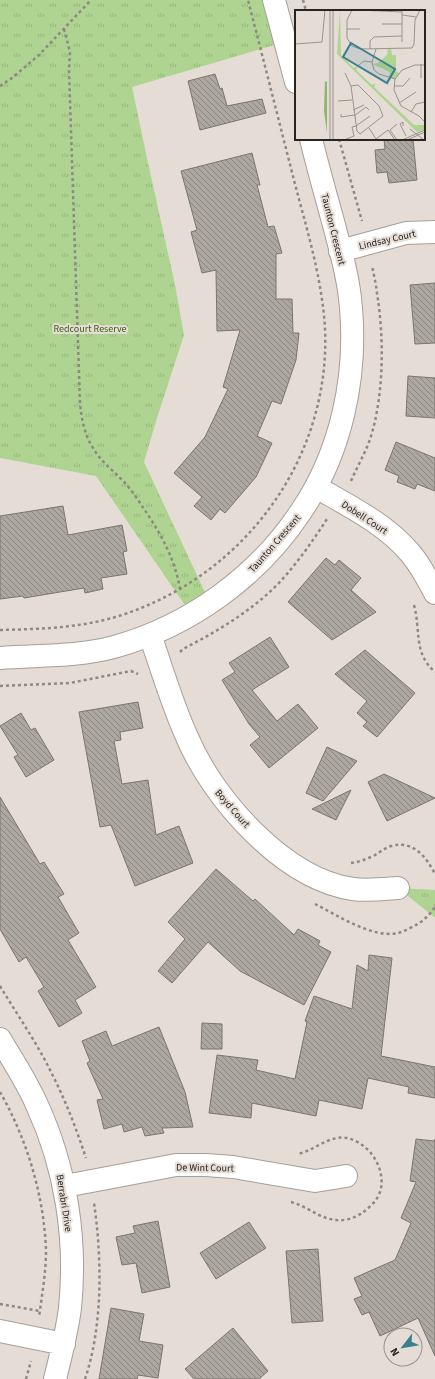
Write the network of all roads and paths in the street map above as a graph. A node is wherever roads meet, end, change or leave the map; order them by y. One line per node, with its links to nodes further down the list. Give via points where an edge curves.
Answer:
1 (91, 0): 6 (path)
2 (248, 0): 17 (path, via 312,251 322,303 324,368 311,428 286,486 238,545 211,569)
3 (274, 0): 7 (street)
4 (303, 0): 5 (path)
5 (306, 10)
6 (64, 29): 8 (path, via 39,55); 17 (path, via 70,52 79,397 85,432 104,464 124,482 158,529 178,573)
7 (295, 78)
8 (0, 86)
9 (311, 140): 13 (street, Taunton Crescent)
10 (339, 140): 11 (path)
11 (363, 226)
12 (435, 232): 13 (street, Lindsay Court, via 406,233)
13 (340, 251): 14 (street, Taunton Crescent, via 351,308 350,376 332,450)
14 (316, 486): 18 (street, Dobell Court, via 391,534 411,554); 21 (street, Taunton Crescent, via 287,531 241,579 204,606)
15 (326, 522): 16 (path)
16 (331, 524)
17 (180, 589): 20 (path, via 124,614 76,626)
18 (435, 594)
19 (413, 600): 23 (path, via 421,654)
20 (0, 630)
21 (150, 635): 22 (street, Taunton Crescent, via 90,652); 28 (street, Boyd Court, via 186,737 197,758 220,795 253,831 281,856 328,882 354,889)
22 (0, 658)
23 (435, 672)
24 (139, 674): 25 (path, via 131,671 70,683)
25 (0, 686)
26 (345, 863): 27 (path, via 367,859 391,846 402,845 422,853)
27 (435, 874)
28 (398, 888)
29 (0, 1039): 32 (street, Berrabri Drive, via 38,1106)
30 (0, 1092): 34 (path, via 25,1147 39,1196 46,1250)
31 (346, 1176): 32 (street, De Wint Court, via 315,1181 233,1167 192,1165)
32 (65, 1186): 37 (street, Berrabri Drive, via 72,1275)
33 (0, 1304): 34 (path)
34 (40, 1311): 35 (path)
35 (39, 1320)
36 (0, 1331): 37 (street)
37 (64, 1344): 40 (street, Berrabri Drive)
38 (32, 1357): 39 (path)
39 (26, 1379)
40 (55, 1379)

